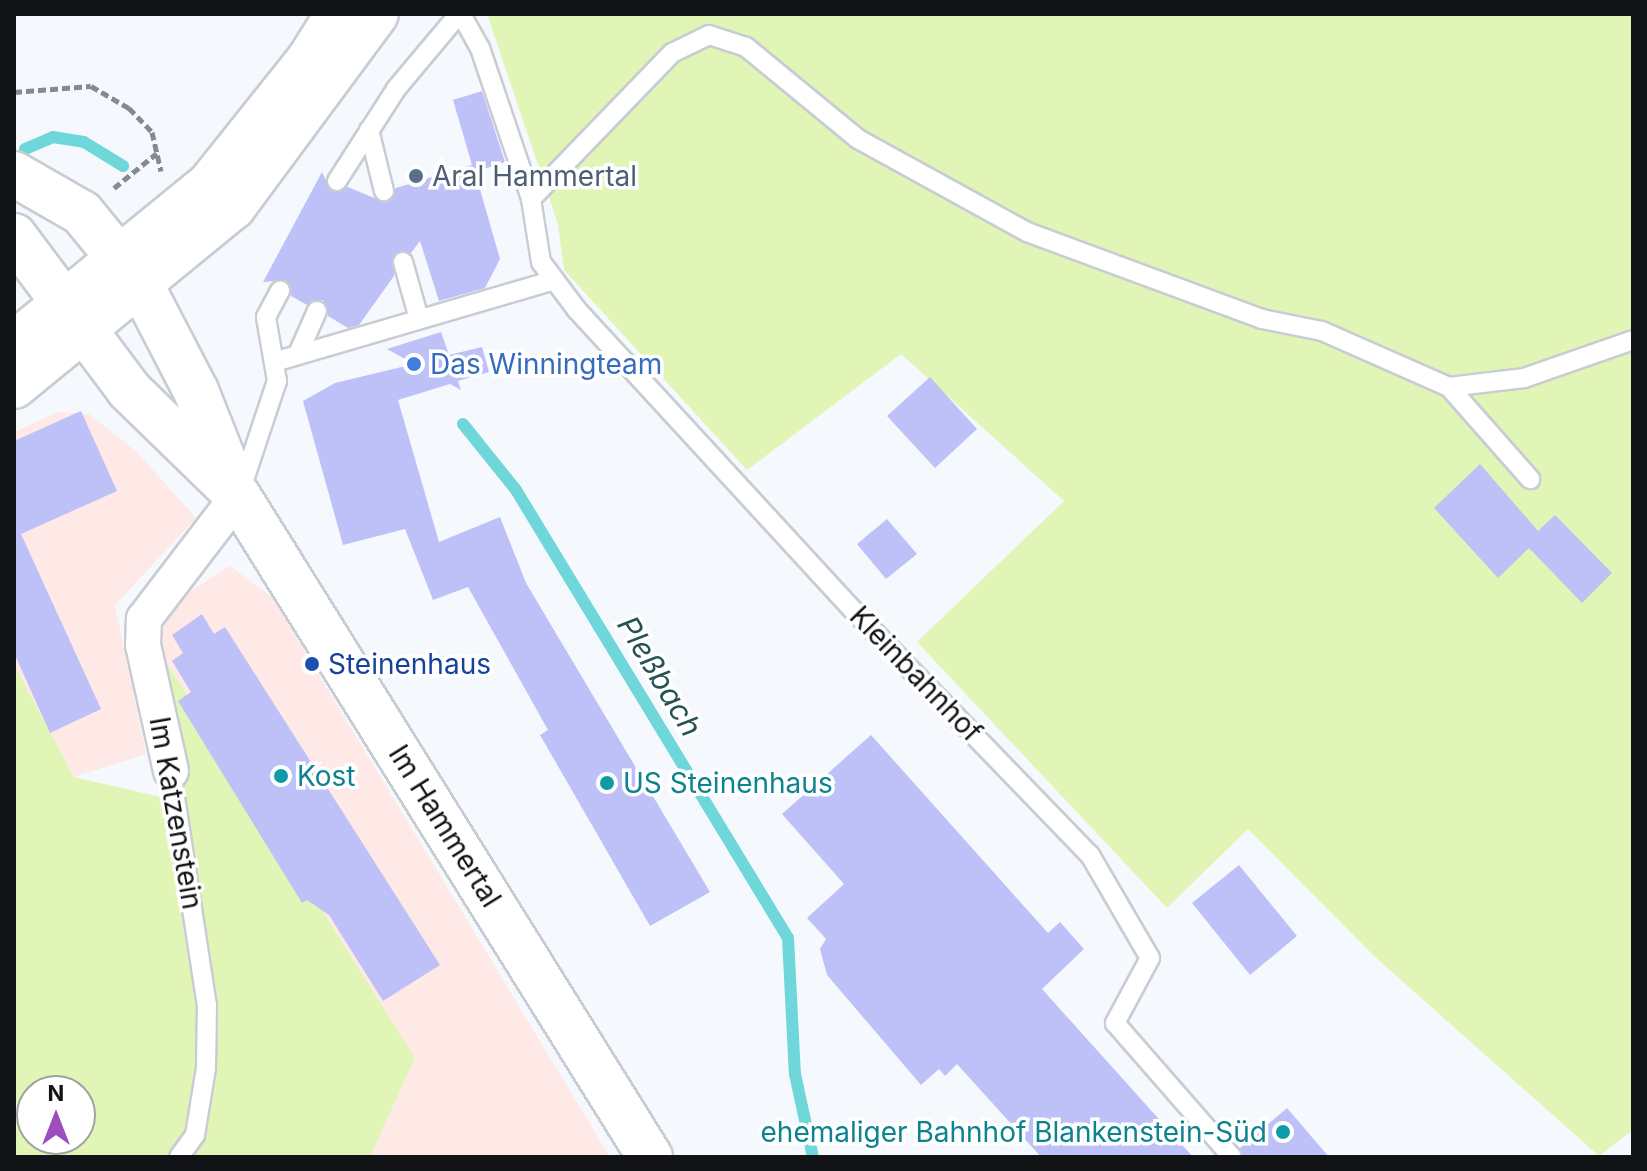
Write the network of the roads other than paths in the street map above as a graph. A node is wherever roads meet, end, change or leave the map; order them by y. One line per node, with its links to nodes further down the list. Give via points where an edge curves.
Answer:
1 (338, 14): 11 (main road, via 309,60 220,172 183,206)
2 (376, 14): 11 (main road, via 233,207)
3 (460, 14): 4 (lane); 8 (lane, Kleinbahnhof, via 480,48)
4 (369, 130): 6 (lane); 7 (lane)
5 (14, 174): 11 (main road, Im Hammertal, via 82,213)
6 (337, 181)
7 (378, 188)
8 (531, 199): 12 (lane, Kleinbahnhof, via 541,262); 22 (lane, via 672,53 709,35 746,47 858,139 1027,232 1262,319 1322,331)
9 (14, 236): 15 (main road, Im Hammertal)
10 (403, 262): 16 (lane)
11 (131, 270): 15 (main road); 24 (main road, Im Hammertal, via 196,391)
12 (554, 280): 16 (lane); 28 (lane, Kleinbahnhof, via 854,611 1090,855 1150,958 1115,1023)
13 (280, 291): 20 (lane, via 266,317)
14 (317, 311): 19 (lane)
15 (74, 318): 18 (main road); 21 (main road); 24 (main road, Im Hammertal, via 129,390)
16 (419, 319): 19 (lane)
17 (1633, 340): 22 (lane, via 1524,378)
18 (14, 344)
19 (298, 354): 20 (lane)
20 (274, 362): 24 (lane, via 277,381)
21 (14, 386)
22 (1449, 387): 23 (lane)
23 (1530, 479)
24 (238, 496): 25 (street, Im Katzenstein, via 144,619 143,645); 27 (main road, Im Hammertal)
25 (171, 771): 26 (lane, Im Katzenstein, via 207,1005 206,1068 195,1135)
26 (179, 1157)
27 (650, 1157)
28 (1232, 1157)

